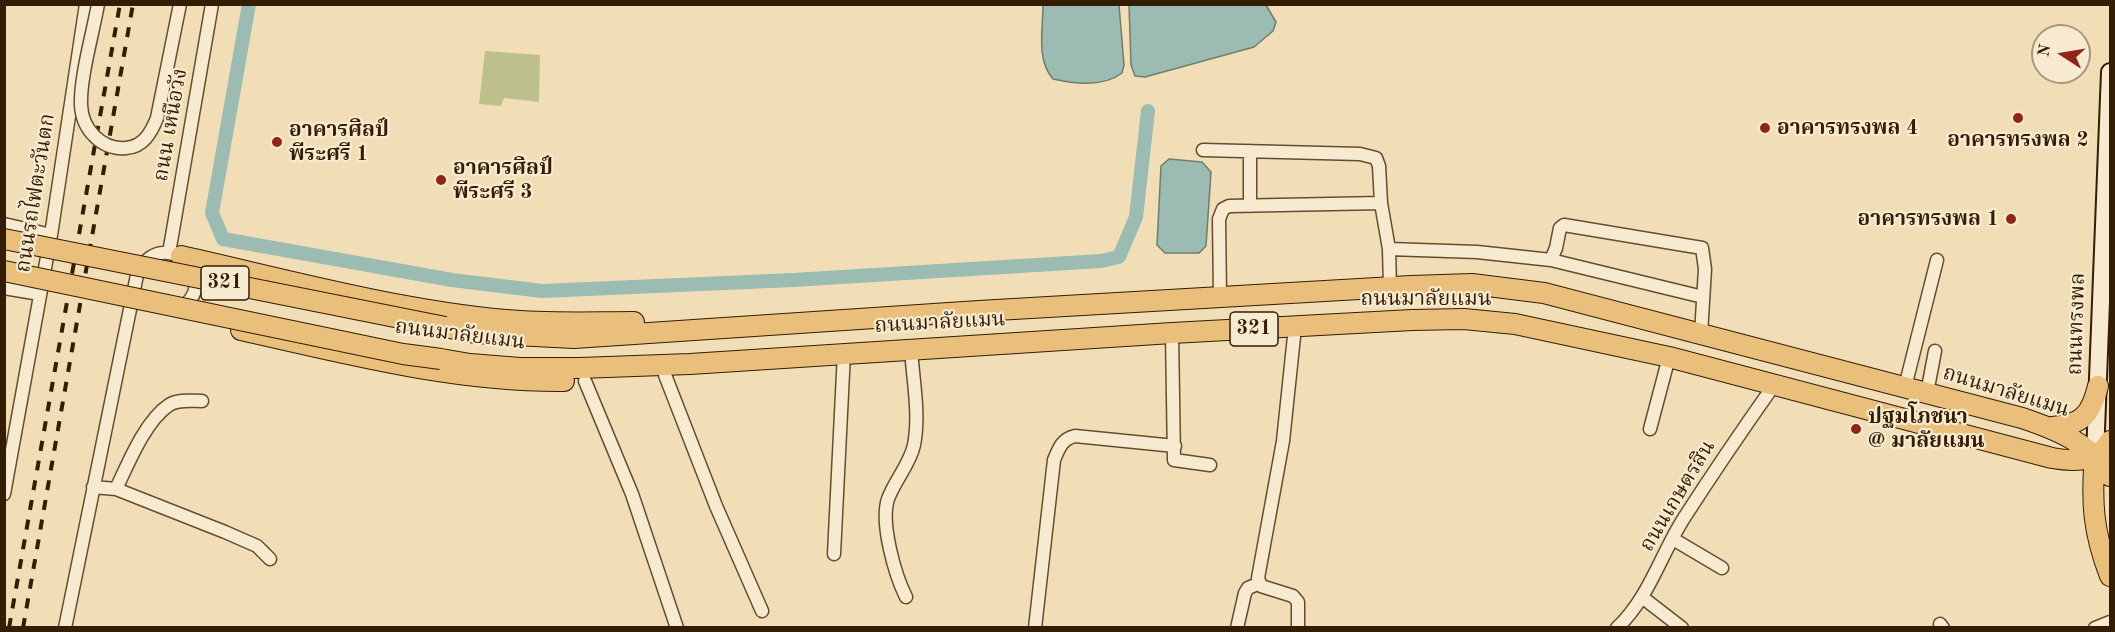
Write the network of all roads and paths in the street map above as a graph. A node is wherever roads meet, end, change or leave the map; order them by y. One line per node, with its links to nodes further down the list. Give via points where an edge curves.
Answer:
1 (86, 4): 11 (street, ถนนรถไฟตะวันตก)
2 (99, 4): 3 (street, bridge, via 82,115 98,140 112,147 127,148 144,141 157,118)
3 (180, 4)
4 (212, 4): 14 (street, ถนน เหนือวัง)
5 (2110, 72): 36 (main road, ถนนทรงพล)
6 (1203, 150): 7 (street)
7 (1250, 151): 8 (street, via 1360,154 1376,158); 9 (street)
8 (1380, 203): 9 (street); 13 (street)
9 (1250, 206): 21 (street, via 1229,206 1219,219)
10 (4, 224): 11 (street)
11 (51, 235): 20 (street, ถนนรถไฟตะวันตก)
12 (4, 239): 26 (highway, ถนนมาลัยแมน / 321, bridge, via 475,333 574,338)
13 (1389, 249): 15 (street); 18 (street)
14 (175, 254): 23 (street, via 158,253 141,265); 24 (street, 321, via 192,269 195,285 189,301); 26 (highway, via 387,302 476,317 558,323 640,321)
15 (1551, 260): 22 (street); 22 (street, via 1564,225 1702,248)
16 (1937, 260): 37 (street)
17 (4, 271): 31 (highway, ถนนมาลัยแมน / 321, bridge, via 403,354 470,364 580,368)
18 (1390, 287): 21 (highway, ถนนมาลัยแมน / 321); 28 (highway, ถนนมาลัยแมน / 321, via 1472,284 1544,293)
19 (4, 288): 20 (street)
20 (40, 294): 50 (street, ถนนรถไฟตะวันตก)
21 (1220, 297): 26 (highway, ถนนมาลัยแมน / 321)
22 (1703, 297): 28 (street)
23 (131, 305): 24 (highway); 48 (street)
24 (172, 314): 34 (highway, via 385,363 460,376)
25 (1296, 327): 27 (highway, ถนนมาลัยแมน / 321); 32 (highway, ถนนมาลัยแมน / 321, via 1464,319 1515,324); 57 (street, via 1283,441 1259,569)
26 (699, 329)
27 (1172, 333): 29 (highway, ถนนมาลัยแมน / 321); 43 (street)
28 (1701, 334): 37 (highway, ถนนมาลัยแมน / 321)
29 (911, 349): 31 (highway, ถนนมาลัยแมน / 321); 58 (street, via 917,421 913,448 888,501 887,515 896,571)
30 (1935, 351): 38 (street)
31 (839, 353): 33 (highway, via 791,368); 53 (street)
32 (1669, 357): 35 (highway, ถนนมาลัยแมน / 321); 41 (street)
33 (665, 375): 34 (highway); 60 (street, via 716,507)
34 (585, 381): 63 (street, via 632,494)
35 (1774, 385): 45 (highway, ถนนมาลัยแมน / 321); 52 (street, ถนนเกษตรสิน, via 1712,472)
36 (2098, 386): 40 (highway, via 2087,414 2078,422); 44 (main road, ถนนทรงพล)
37 (1905, 387): 38 (highway, ถนนมาลัยแมน / 321)
38 (1927, 393): 40 (highway, ถนนมาลัยแมน / 321)
39 (202, 401): 49 (street, via 177,402 161,412 137,446)
40 (2052, 428): 44 (highway, ถนนมาลัยแมน / 321)
41 (1650, 429)
42 (2110, 441): 44 (highway)
43 (1175, 446): 46 (street, via 1174,460); 64 (street, via 1075,436 1061,444 1054,460)
44 (2095, 455): 45 (highway, ถนนมาลัยแมน / 321, via 2083,460); 47 (highway); 51 (highway, ถนนทรงพล)
45 (2052, 458): 51 (highway)
46 (1210, 465)
47 (2110, 476)
48 (93, 488): 49 (street); 62 (street)
49 (116, 489): 54 (street, via 257,546)
50 (4, 494)
51 (2092, 496): 56 (highway, ถนนทรงพล, via 2100,547)
52 (1673, 539): 55 (street); 59 (street, ถนนเกษตรสิน)
53 (834, 554)
54 (270, 559)
55 (1722, 568)
56 (2110, 576)
57 (1260, 583): 65 (street, via 1245,593); 66 (street, via 1293,596 1298,602)
58 (906, 597)
59 (1642, 597): 67 (street, ถนนเกษตรสิน); 68 (street)
60 (762, 611)
61 (2110, 622): 69 (street)
62 (65, 627)
63 (677, 627)
64 (1035, 627)
65 (1237, 627)
66 (1298, 627)
67 (1617, 627)
68 (1682, 627)
69 (2095, 627)

